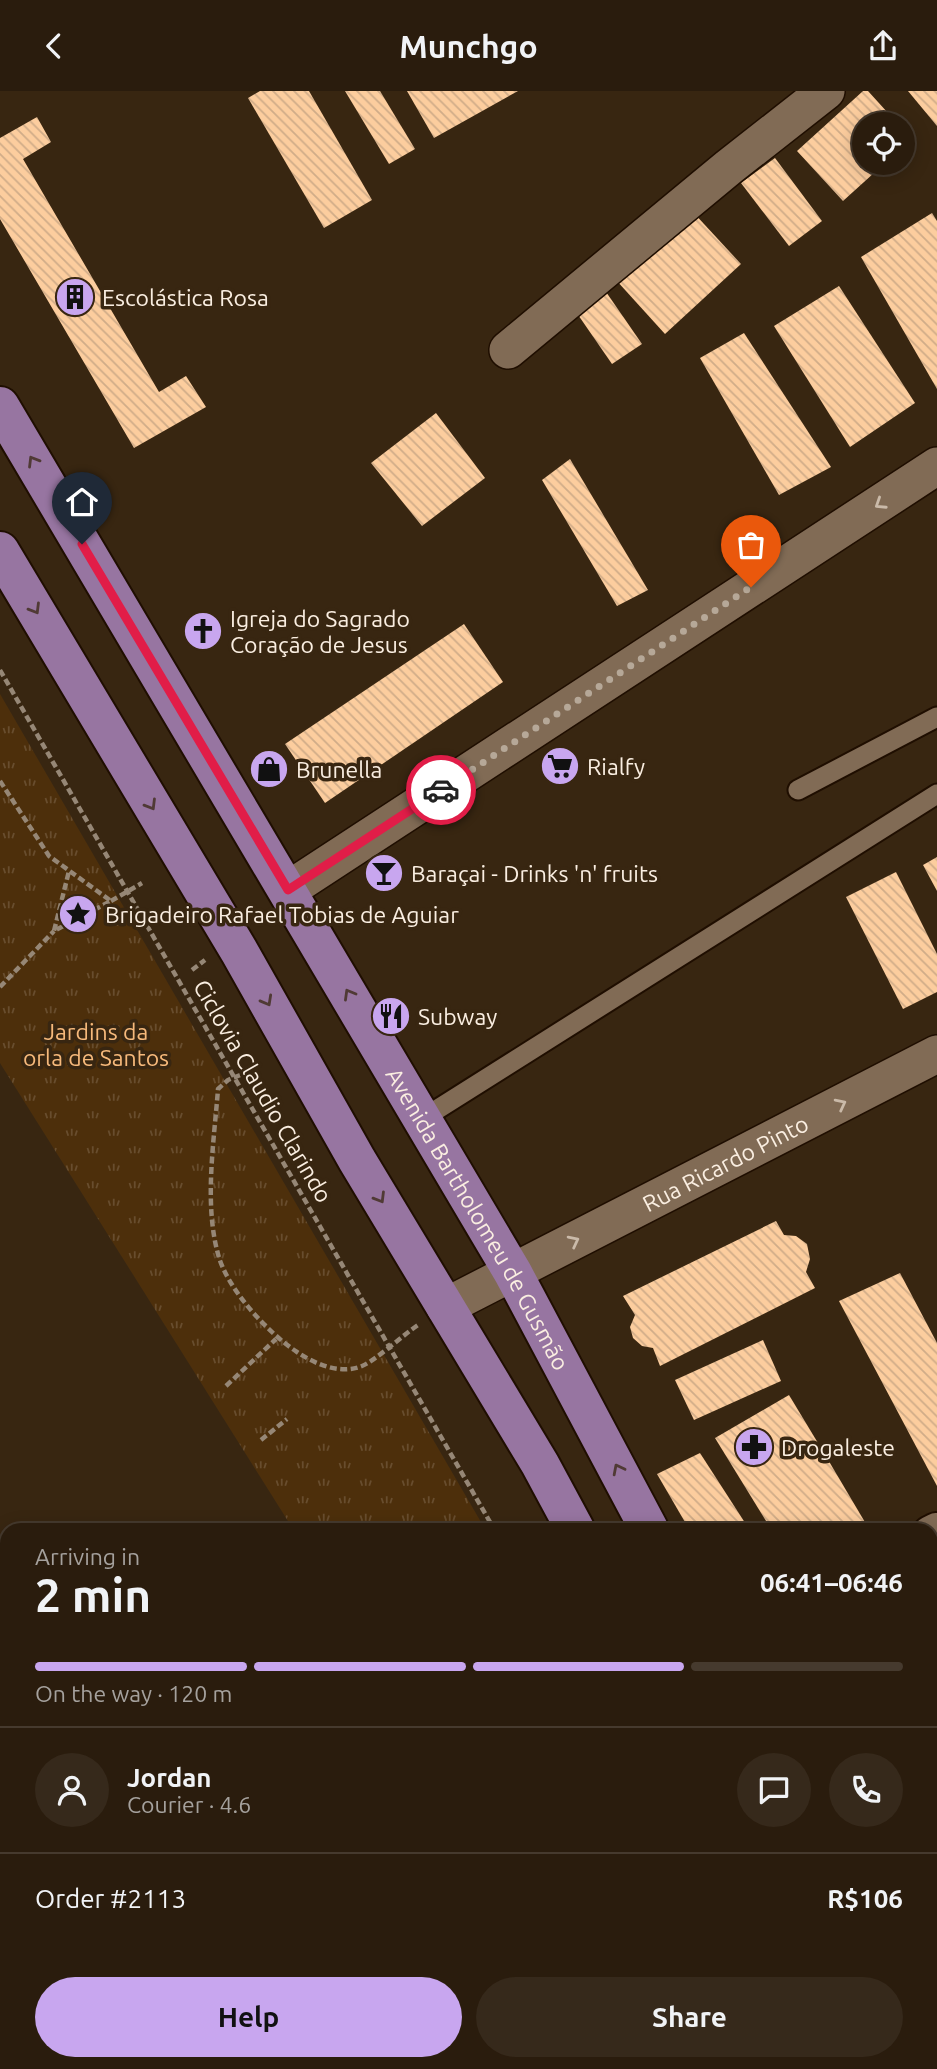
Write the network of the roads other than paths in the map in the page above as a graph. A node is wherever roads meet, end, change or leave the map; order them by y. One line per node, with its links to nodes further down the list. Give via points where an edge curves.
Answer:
1 (825, 91): 2 (street)
2 (508, 350)
3 (0, 406): 9 (main road, Avenida Bartholomeu de Gusmão, one-way to 3)
4 (937, 466): 9 (street, one-way to 9)
5 (0, 551): 13 (main road, one-way to 13, via 239,951)
6 (937, 717): 7 (lane)
7 (798, 790)
8 (937, 793): 11 (lane)
9 (288, 890): 11 (main road, Avenida Bartholomeu de Gusmão, one-way to 9)
10 (937, 1054): 12 (street, Rua Ricardo Pinto, one-way to 10)
11 (422, 1119): 12 (main road, Avenida Bartholomeu de Gusmão)
12 (513, 1273): 13 (street, Rua Ricardo Pinto); 15 (main road, Avenida Bartholomeu de Gusmão, one-way to 12)
13 (444, 1307): 14 (main road)
14 (572, 1523)
15 (646, 1523)

